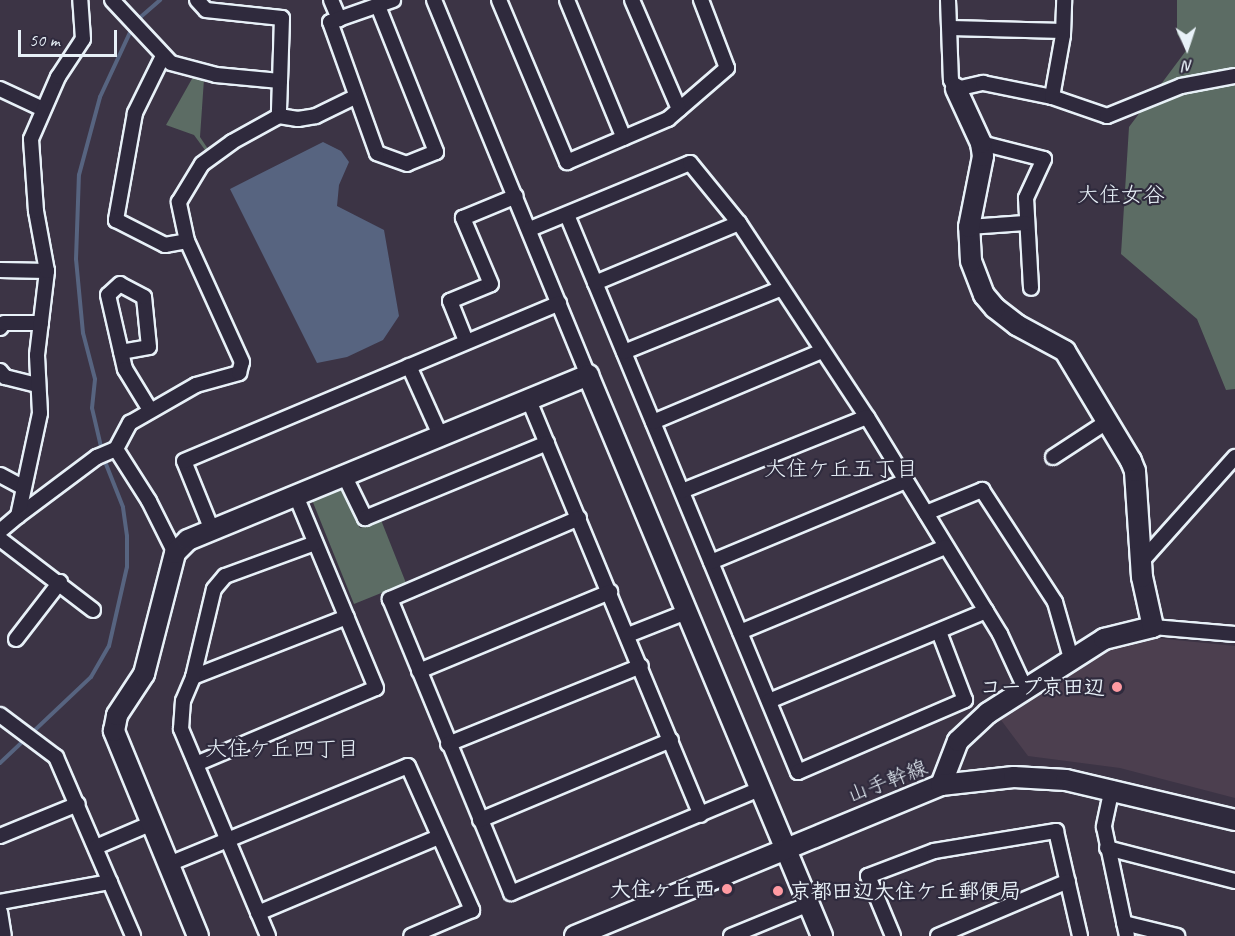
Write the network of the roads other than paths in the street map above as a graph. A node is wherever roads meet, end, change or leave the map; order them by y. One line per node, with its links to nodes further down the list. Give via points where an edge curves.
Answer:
1 (81, 0): 24 (street, via 83,39)
2 (112, 0): 17 (street)
3 (197, 0): 19 (street, via 206,10 282,18)
4 (331, 0): 14 (street)
5 (393, 0): 13 (street)
6 (434, 0): 29 (street)
7 (499, 0): 27 (street, via 567,162)
8 (567, 0): 27 (street)
9 (632, 0): 25 (street)
10 (701, 0): 25 (street, via 727,68)
11 (948, 0): 15 (street)
12 (1064, 0): 16 (street)
13 (378, 6): 14 (street); 22 (street, via 436,152 407,164 377,153)
14 (339, 19): 22 (street, via 330,22)
15 (951, 28): 16 (street); 21 (street, via 951,80)
16 (1063, 31): 23 (street)
17 (163, 56): 19 (street, via 193,71); 35 (street, via 135,113 116,220 165,245)
18 (1235, 76): 23 (street, via 1180,86 1107,116)
19 (280, 81): 26 (street)
20 (0, 89): 24 (street)
21 (956, 89): 23 (street, via 983,83); 28 (street)
22 (355, 97): 26 (street, via 315,116)
23 (1052, 97)
24 (43, 109): 37 (street, via 31,139 36,211)
25 (679, 110): 27 (street, via 668,119)
26 (279, 116): 35 (street, via 202,164 179,202)
27 (624, 138)
28 (981, 143): 32 (street, via 1044,159 1026,198); 33 (street, via 983,156)
29 (516, 196): 34 (street); 44 (street, via 463,218 491,284 450,301)
30 (567, 215): 31 (street, via 690,163); 34 (street); 38 (street)
31 (739, 223): 38 (street); 40 (street)
32 (1025, 223): 33 (street); 39 (street)
33 (969, 226): 55 (street, via 971,261 984,295 1017,325 1065,351)
34 (530, 230): 41 (street)
35 (187, 241): 53 (street, via 242,362 239,373 196,385)
36 (0, 270): 37 (street)
37 (47, 271): 42 (street)
38 (595, 284): 47 (street)
39 (1031, 288)
40 (780, 289): 45 (street); 47 (street)
41 (559, 303): 44 (street); 50 (street)
42 (41, 323): 43 (street, via 4,323); 51 (street)
43 (0, 328)
44 (466, 341): 48 (street)
45 (822, 351): 54 (street); 56 (street)
46 (121, 352): 46 (street, via 149,347 144,297 120,284 108,295); 53 (street, via 125,369)
47 (624, 352): 56 (street)
48 (409, 366): 57 (street); 72 (street, via 184,461)
49 (0, 371): 51 (street, via 5,377)
50 (588, 375): 52 (street); 82 (street)
51 (36, 385): 65 (street, via 40,413)
52 (528, 398): 57 (street); 58 (street)
53 (150, 410): 59 (street, via 130,423)
54 (867, 417): 64 (street); 66 (street)
55 (1108, 421): 60 (street); 76 (street, via 1135,471)
56 (653, 422): 66 (street)
57 (440, 435): 63 (street)
58 (547, 443): 63 (street, via 365,518); 70 (street)
59 (107, 452): 69 (street); 75 (street, via 149,501)
60 (1053, 457)
61 (1235, 457): 76 (street)
62 (0, 475): 65 (street)
63 (344, 476): 67 (street)
64 (906, 481): 68 (street); 77 (street)
65 (23, 487): 69 (street)
66 (682, 491): 77 (street)
67 (296, 496): 72 (street); 73 (street)
68 (926, 513): 74 (street); 90 (street, via 982,490 1055,602)
69 (18, 516): 71 (street)
70 (579, 518): 79 (street); 92 (street, via 390,599)
71 (1, 530): 78 (street)
72 (212, 530): 75 (street, via 188,540)
73 (315, 543): 83 (street); 93 (street, via 225,576 214,589)
74 (945, 547): 81 (street); 85 (street)
75 (176, 554): 107 (street, via 144,674 117,715 114,731)
76 (1142, 561): 84 (street)
77 (711, 562): 85 (street)
78 (60, 582): 80 (street); 89 (street)
79 (610, 592): 88 (street); 92 (street)
80 (93, 610)
81 (986, 611): 86 (street); 94 (street)
82 (686, 612): 88 (street); 102 (street)
83 (347, 616): 93 (street); 99 (street, via 376,688)
84 (1153, 627): 87 (street); 90 (street, via 1118,633)
85 (740, 632): 95 (street)
86 (939, 632): 95 (street); 95 (street, via 965,700 798,772)
87 (1235, 634)
88 (628, 635): 91 (street)
89 (16, 639)
90 (1071, 658): 94 (street)
91 (641, 666): 97 (street); 98 (street)
92 (419, 672): 98 (street)
93 (193, 677): 99 (street, via 183,701 181,729)
94 (1024, 688): 100 (street, via 988,713 958,741)
95 (769, 702)
96 (0, 715): 103 (street, via 56,757)
97 (671, 740): 104 (street); 105 (street)
98 (447, 744): 105 (street)
99 (196, 764): 110 (street)
100 (941, 785): 101 (street, 山手幹線, via 1014,777); 112 (street, 山手幹線)
101 (1112, 788): 106 (street, 山手幹線); 113 (street, via 1104,827)
102 (760, 789): 104 (street); 112 (street)
103 (78, 804): 108 (street); 111 (street)
104 (701, 815): 105 (street, via 511,893)
105 (480, 820)
106 (1235, 820)
107 (152, 823): 111 (street); 114 (street)
108 (0, 836)
109 (440, 837): 110 (street, via 408,766); 121 (street); 128 (street, via 472,910)
110 (225, 838): 114 (street); 121 (street)
111 (96, 847): 117 (street)
112 (786, 848): 119 (street); 129 (street, 山手幹線)
113 (1107, 848): 116 (street); 122 (street)
114 (169, 864): 126 (street)
115 (1068, 881): 132 (street, via 1056,831 934,850 868,876); 133 (street); 134 (street)
116 (1235, 881)
117 (110, 882): 118 (street); 125 (street)
118 (0, 902)
119 (808, 904): 123 (street); 131 (street)
120 (0, 912): 124 (street)
121 (258, 913): 127 (street)
122 (1125, 929): 135 (street)
123 (754, 932): 130 (street)
124 (4, 936)
125 (133, 936)
126 (198, 936)
127 (268, 936)
128 (411, 936)
129 (575, 936)
130 (730, 936)
131 (822, 936)
132 (893, 936)
133 (938, 936)
134 (1080, 936)
135 (1177, 936)

